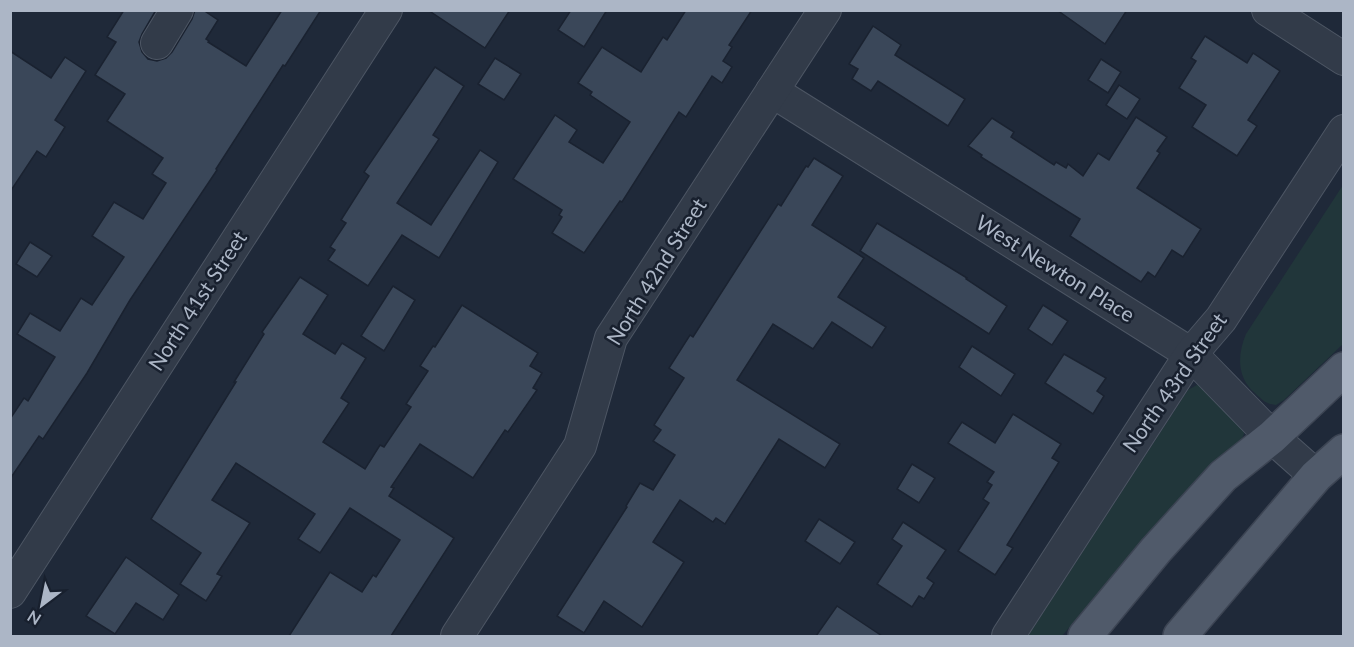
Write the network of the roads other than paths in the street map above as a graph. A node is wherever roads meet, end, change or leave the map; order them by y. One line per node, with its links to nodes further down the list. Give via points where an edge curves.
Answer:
1 (177, 10): 5 (street)
2 (386, 10): 14 (street, North 41st Street)
3 (825, 10): 7 (street, North 42nd Street)
4 (1268, 10): 6 (street)
5 (157, 43)
6 (1344, 59)
7 (772, 91): 9 (street, West Newton Place); 15 (street, North 42nd Street, via 611,338 580,446)
8 (1344, 131): 9 (street, North 43rd Street, via 1221,319)
9 (1191, 354): 11 (street, West Newton Place); 16 (street, North 43rd Street)
10 (1344, 369): 11 (main road)
11 (1272, 436): 13 (street, West Newton Place); 17 (main road, via 1223,476)
12 (1344, 451): 13 (main road)
13 (1316, 476): 18 (main road)
14 (10, 592)
15 (457, 636)
16 (1008, 636)
17 (1085, 636)
18 (1180, 636)

